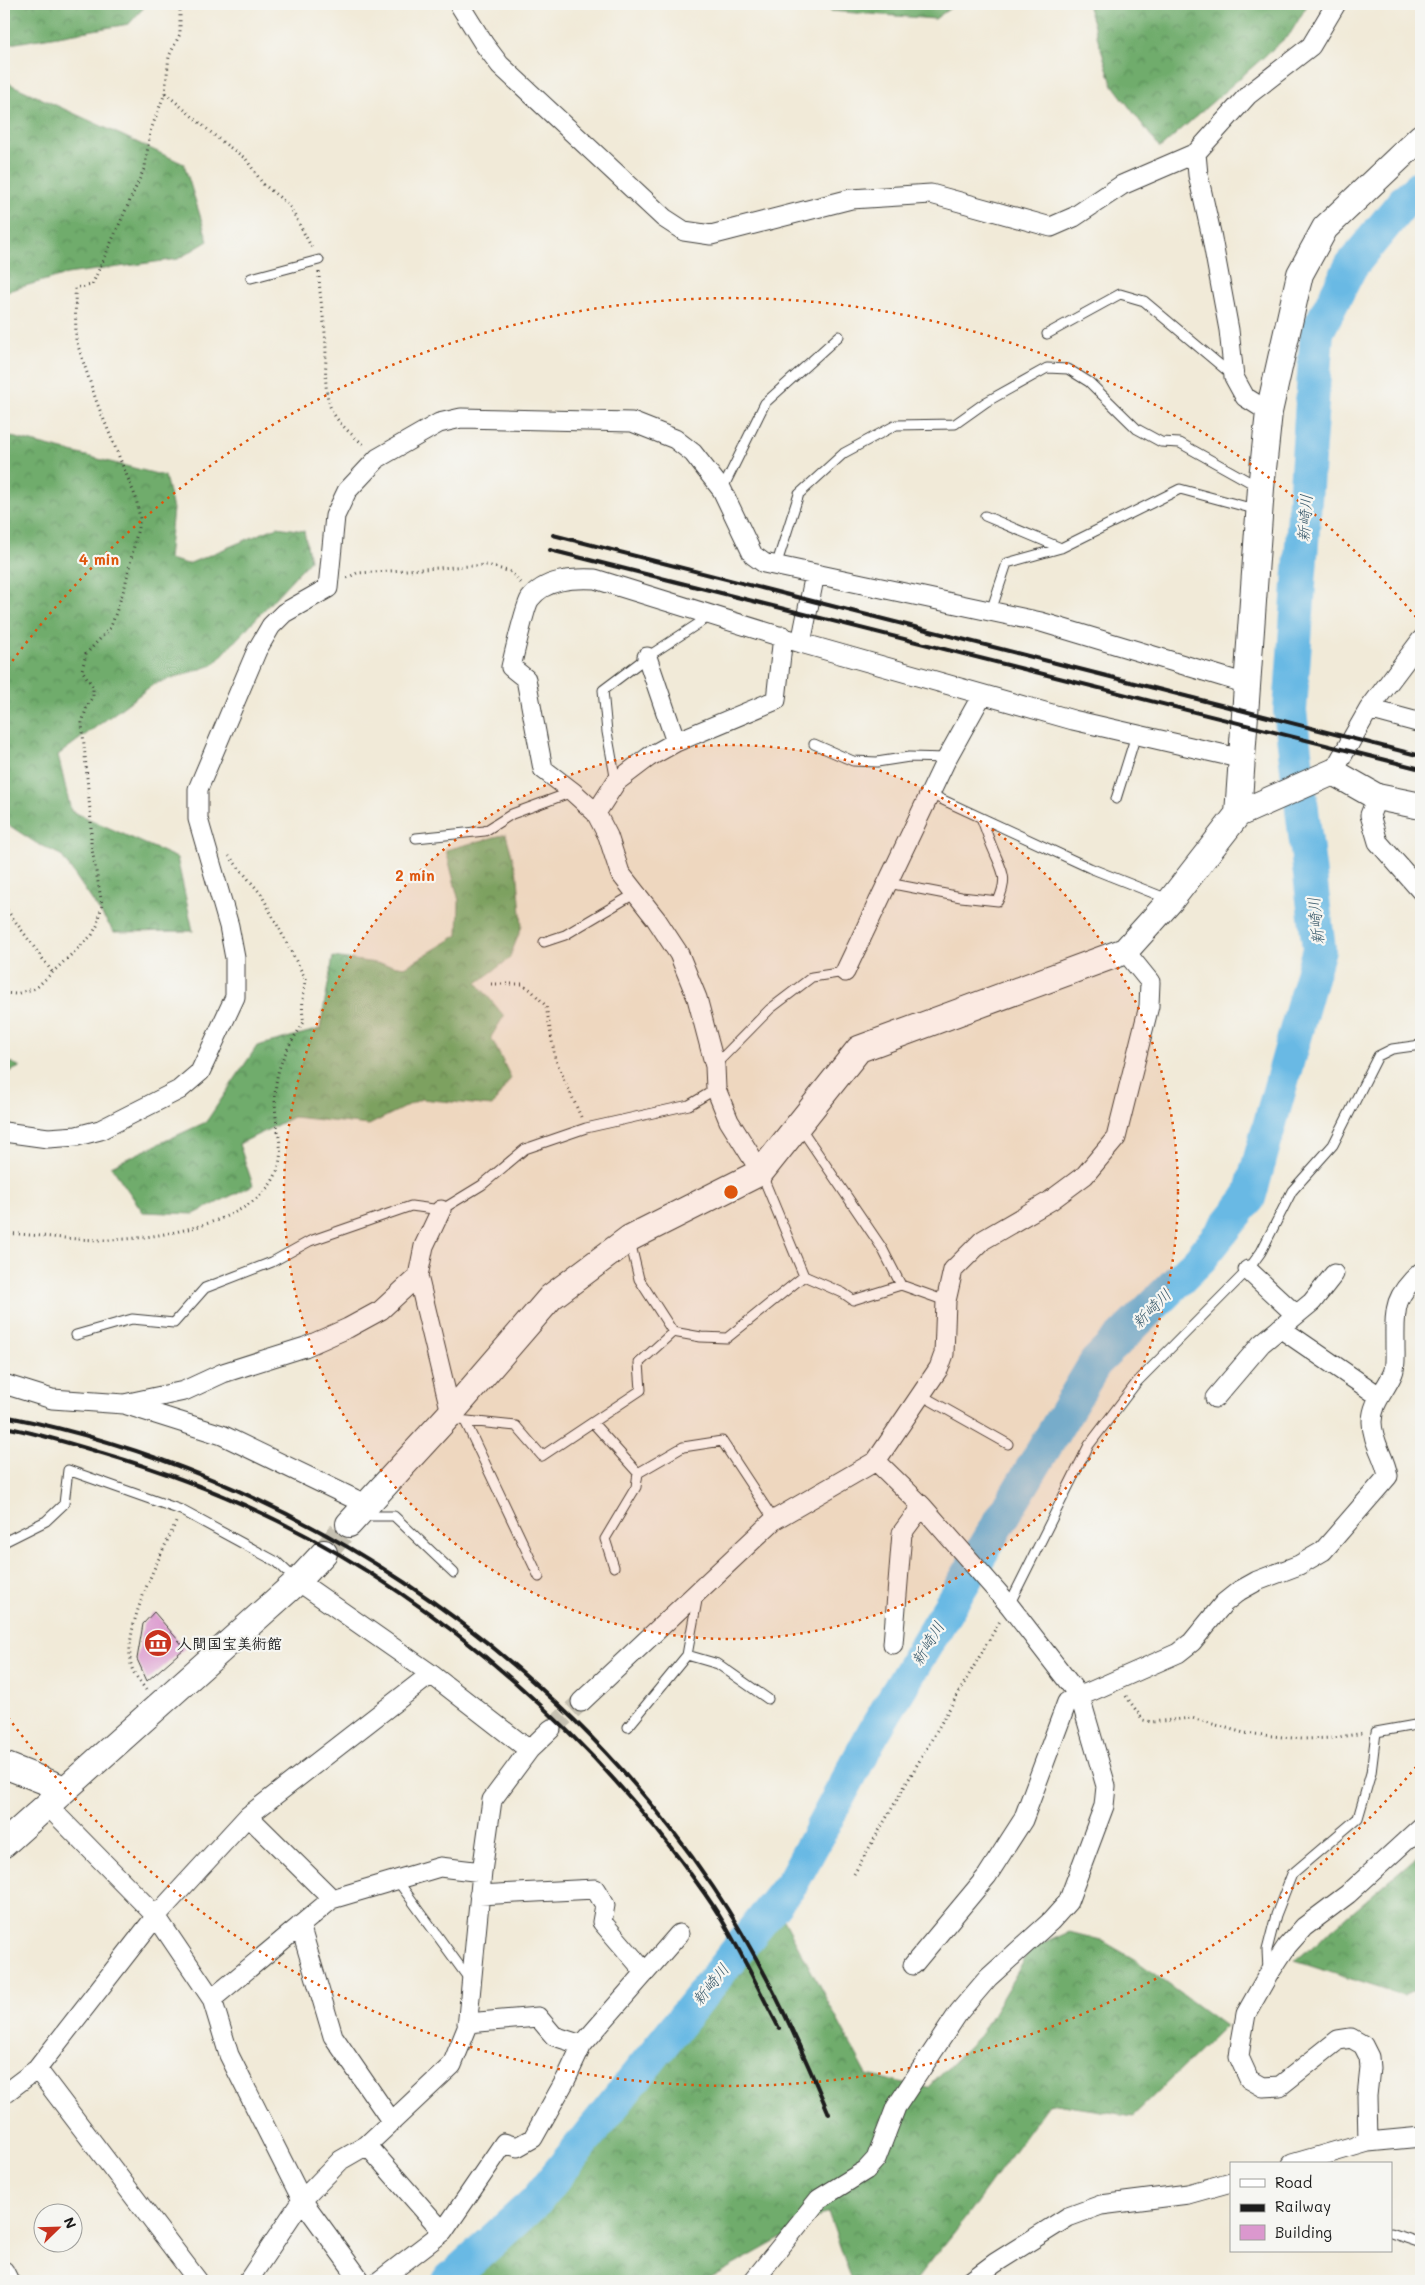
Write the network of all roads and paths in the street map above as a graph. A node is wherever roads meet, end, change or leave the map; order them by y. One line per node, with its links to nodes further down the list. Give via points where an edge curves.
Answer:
1 (180, 4): 54 (path, via 180,34 169,56 165,93 150,132 145,167 92,285 75,288 76,340 96,403 136,498 140,519 125,586 111,626 86,654 82,670 93,687 93,696 82,723 91,821 90,844 102,904 92,935)
2 (459, 4): 5 (street, via 500,65 664,218 684,232 711,235 852,199 931,194 1052,228 1122,185)
3 (1336, 4): 5 (street, via 1311,46 1248,95)
4 (1421, 137): 11 (street, via 1325,228 1300,274)
5 (1196, 153): 10 (street)
6 (318, 260): 7 (lane)
7 (251, 278)
8 (1047, 334): 10 (lane, via 1120,294 1144,301)
9 (839, 336): 12 (lane, via 764,403)
10 (1234, 377): 11 (street, via 1246,396)
11 (1269, 412): 13 (street)
12 (722, 490): 16 (street, via 753,555); 18 (street, via 693,453 675,439 632,422 462,418 439,422 378,458 347,491 335,516)
13 (1261, 499): 15 (lane, via 1180,489); 16 (lane, via 1180,444 1161,442 1137,429 1089,382 1068,369 1048,368 986,402 955,424 896,425 844,453 799,494); 26 (street)
14 (984, 516): 15 (lane)
15 (1061, 548): 20 (lane, via 1007,563)
16 (776, 566): 17 (street)
17 (815, 574): 20 (street); 24 (street)
18 (328, 588): 19 (path, via 358,574 487,565 511,572); 62 (street, via 284,613 271,626 256,650 198,789 198,819 229,926 234,958 234,997 200,1072 179,1090 100,1130 48,1138)
19 (530, 599): 21 (street, via 550,584 573,578 595,579); 37 (street, via 511,667 526,679 543,770)
20 (991, 611): 26 (street, via 1041,622)
21 (712, 615): 22 (street); 25 (lane)
22 (783, 636): 24 (street); 31 (street, via 776,700)
23 (1421, 640): 28 (street)
24 (801, 643): 27 (street)
25 (647, 657): 31 (street); 36 (lane, via 603,690)
26 (1247, 684): 34 (street)
27 (982, 695): 30 (street); 33 (street)
28 (1369, 709): 29 (street); 35 (street)
29 (1421, 723)
30 (1136, 735): 34 (street); 40 (lane)
31 (676, 742): 36 (street)
32 (814, 744): 33 (lane, via 853,761)
33 (947, 758): 38 (street)
34 (1243, 759): 43 (street)
35 (1327, 775): 39 (street); 43 (street)
36 (616, 782): 42 (street)
37 (573, 792): 42 (street); 45 (lane, via 512,814 486,831)
38 (930, 794): 44 (lane); 46 (street)
39 (1377, 797): 41 (street); 47 (street, via 1370,815 1378,842)
40 (1116, 800)
41 (1421, 806)
42 (596, 813): 48 (street, via 608,836 620,873)
43 (1238, 814): 49 (street)
44 (982, 820): 46 (lane, via 1004,872 1004,889 998,901); 49 (lane)
45 (416, 838)
46 (888, 883): 53 (street)
47 (1421, 892)
48 (636, 893): 51 (lane, via 565,936); 58 (street, via 679,954 697,998)
49 (1171, 900): 52 (street)
50 (4, 906): 54 (path)
51 (544, 942)
52 (1125, 951): 60 (street, via 859,1049); 72 (street, via 1150,982 1150,990 1149,1006 1116,1138 1084,1175 1050,1201 983,1240 953,1270)
53 (845, 972): 58 (lane, via 812,978 770,1009)
54 (53, 973): 56 (path, via 36,988 16,994)
55 (491, 984): 61 (path, via 522,984 546,1006 555,1058)
56 (4, 993)
57 (1421, 1045): 66 (lane, via 1392,1049 1378,1056 1333,1145 1292,1191 1261,1252)
58 (714, 1066): 59 (street)
59 (716, 1089): 61 (lane, via 689,1105); 63 (street, via 730,1121)
60 (798, 1124): 63 (street); 71 (lane, via 882,1248)
61 (586, 1128): 64 (lane, via 525,1149 482,1185)
62 (4, 1132)
63 (761, 1172): 65 (street); 70 (lane)
64 (441, 1210): 69 (street, via 424,1246); 76 (lane, via 411,1206 310,1241 272,1262 205,1288 174,1323 132,1319)
65 (630, 1238): 75 (lane, via 639,1279); 82 (street, via 551,1297)
66 (1248, 1270): 73 (street); 98 (lane, via 1137,1382 1089,1445)
67 (1421, 1272): 79 (street, via 1406,1285 1394,1312 1394,1373)
68 (1334, 1274): 73 (street, via 1312,1302)
69 (418, 1276): 81 (street, via 381,1310 340,1332 305,1347 223,1373 184,1391); 82 (street)
70 (804, 1276): 71 (lane, via 853,1300); 75 (lane, via 727,1338 701,1338)
71 (901, 1285): 72 (lane)
72 (946, 1302): 78 (street, via 944,1354 939,1368)
73 (1296, 1315): 74 (street)
74 (1280, 1328): 79 (street); 80 (street, via 1261,1344)
75 (673, 1332): 83 (lane, via 639,1363 641,1390)
76 (76, 1335)
77 (4, 1384): 81 (street, via 52,1399)
78 (920, 1395): 84 (lane); 85 (street)
79 (1378, 1396): 102 (street, via 1372,1420 1373,1438 1385,1459 1388,1476 1323,1551 1239,1591 1178,1653)
80 (1215, 1398)
81 (124, 1404): 89 (street, via 222,1435)
82 (458, 1417): 83 (lane, via 516,1426 542,1456); 89 (street); 95 (lane)
83 (593, 1422): 86 (lane)
84 (1008, 1444)
85 (876, 1460): 87 (street); 90 (street)
86 (638, 1472): 90 (lane, via 683,1447 722,1441); 93 (lane, via 636,1487 605,1539)
87 (922, 1506): 98 (street); 99 (street, via 902,1533)
88 (181, 1510): 91 (lane, via 68,1470 64,1504 46,1521); 96 (lane, via 277,1562); 106 (path, via 141,1599 129,1643 133,1670)
89 (357, 1515): 94 (lane, via 394,1516)
90 (774, 1520): 97 (street)
91 (4, 1542)
92 (324, 1552): 96 (street)
93 (614, 1567)
94 (454, 1573)
95 (539, 1577)
96 (298, 1581): 101 (street); 106 (street)
97 (698, 1594): 100 (lane); 105 (street)
98 (1003, 1599): 103 (street); 118 (path)
99 (893, 1644)
100 (687, 1655): 104 (lane, via 718,1664); 108 (lane)
101 (431, 1674): 111 (street); 114 (street)
102 (1115, 1681): 103 (street); 110 (path, via 1143,1720 1152,1722 1192,1718 1244,1733 1302,1739)
103 (1080, 1697): 125 (street, via 1066,1702 1023,1820 987,1876); 150 (street, via 1106,1786 1104,1806 1068,1902 988,1978 959,2012 896,2107 876,2159 866,2170 819,2199)
104 (768, 1700)
105 (581, 1702)
106 (158, 1706): 113 (street)
107 (1421, 1724): 110 (lane)
108 (628, 1727)
109 (551, 1729): 111 (street)
110 (1376, 1732): 127 (lane, via 1370,1773 1358,1818 1292,1874 1286,1886 1268,1950)
111 (529, 1750): 117 (street, via 492,1800)
112 (4, 1765): 113 (street)
113 (56, 1797): 116 (street); 122 (street)
114 (248, 1816): 121 (street); 122 (street)
115 (1421, 1827): 127 (street, via 1348,1894 1304,1926)
116 (4, 1844)
117 (482, 1872): 119 (street, via 440,1867); 120 (street)
118 (854, 1874)
119 (397, 1880): 121 (street); 128 (lane)
120 (479, 1895): 126 (street, via 596,1889 605,1905 602,1922); 128 (street)
121 (332, 1899): 123 (street)
122 (156, 1916): 129 (street); 132 (street)
123 (300, 1925): 129 (street); 134 (street, via 333,2036)
124 (679, 1934): 126 (street)
125 (913, 1965)
126 (646, 1972): 131 (street)
127 (1268, 1975): 136 (street, via 1246,2014 1239,2057 1249,2079 1264,2087 1280,2086 1338,2040 1351,2038 1363,2044 1370,2063)
128 (471, 1981): 130 (street)
129 (212, 1999): 140 (street, via 229,2055)
130 (467, 2023): 131 (street, via 538,2017 554,2036); 134 (street, via 462,2045 452,2065)
131 (582, 2045): 141 (street, via 533,2138 517,2147 504,2143)
132 (37, 2069): 133 (street); 146 (street)
133 (4, 2094)
134 (392, 2122): 137 (street)
135 (1421, 2137): 136 (street)
136 (1368, 2142): 138 (street)
137 (366, 2145): 140 (street, via 341,2160); 141 (street)
138 (1299, 2162)
139 (1230, 2182): 151 (street, via 1188,2194 1101,2205 1068,2217)
140 (302, 2200): 147 (street); 148 (street)
141 (443, 2232): 149 (street)
142 (1392, 2233): 143 (lane)
143 (1421, 2243)
144 (4, 2271): 145 (street)
145 (9, 2281)
146 (198, 2281)
147 (248, 2281)
148 (361, 2281)
149 (379, 2281)
150 (753, 2281)
151 (971, 2281)

